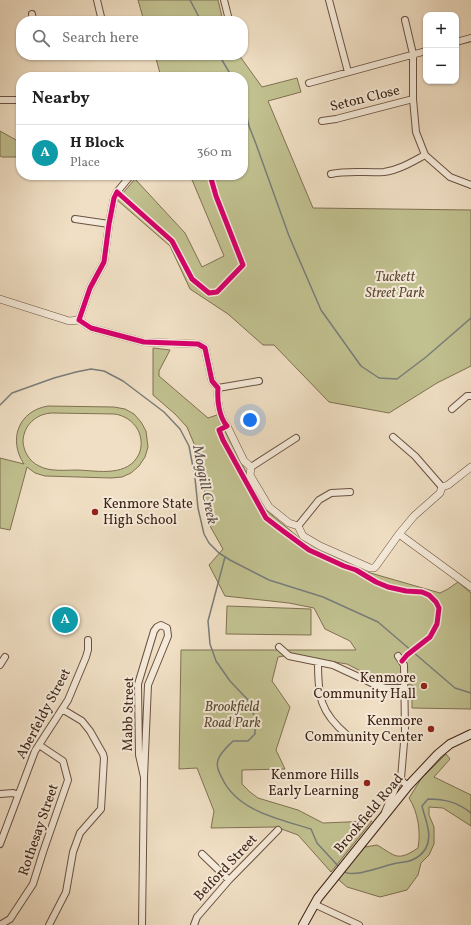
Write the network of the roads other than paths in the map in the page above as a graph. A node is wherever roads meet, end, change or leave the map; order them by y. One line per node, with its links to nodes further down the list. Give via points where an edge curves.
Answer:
1 (96, 0): 4 (street)
2 (224, 0): 5 (street)
3 (329, 0): 11 (street)
4 (101, 16)
5 (228, 16)
6 (405, 20): 10 (street)
7 (471, 38): 8 (street)
8 (459, 41)
9 (423, 52): 10 (street)
10 (413, 54): 11 (street); 13 (street)
11 (348, 72): 12 (street)
12 (309, 83)
13 (413, 99): 16 (street, Seton Close, via 336,120); 17 (street, via 416,132)
14 (0, 100): 15 (street)
15 (16, 100)
16 (322, 121)
17 (424, 155): 18 (street, via 399,169); 20 (street, via 450,177)
18 (331, 174)
19 (127, 180): 22 (street, via 116,192)
20 (471, 185)
21 (75, 219): 22 (street)
22 (109, 224): 24 (street, via 104,262 90,288)
23 (0, 299): 24 (street, via 69,321)
24 (79, 320): 26 (street, via 91,328 144,342 198,344 205,348 212,381)
25 (259, 381): 26 (street)
26 (218, 388): 31 (street, via 217,398 223,422 244,461)
27 (471, 396): 28 (street, via 467,396)
28 (452, 409)
29 (393, 437): 33 (street, via 415,456)
30 (296, 438): 31 (street)
31 (251, 467): 35 (street, via 250,475 269,506 289,523)
32 (471, 467): 33 (street)
33 (442, 487): 36 (street, via 440,493 414,516)
34 (350, 492): 35 (street, via 331,493 319,500)
35 (298, 526): 36 (street, via 303,536 320,546 370,568 376,566)
36 (399, 534): 37 (street)
37 (471, 587)
38 (88, 640): 45 (street, Aberfeldy Street, via 86,657)
39 (280, 647): 42 (street, via 289,656)
40 (398, 656): 44 (street, via 404,665)
41 (5, 657): 43 (street)
42 (318, 662): 44 (street, via 333,665 376,685); 47 (street, via 322,706 335,725)
43 (0, 666)
44 (404, 688): 49 (street, via 405,731)
45 (62, 709): 48 (street, Aberfeldy Street); 61 (street, via 88,727 103,754 102,805 97,815 80,833 73,852 66,892)
46 (471, 734): 51 (main road, Brookfield Road, via 450,744)
47 (347, 735)
48 (39, 745): 53 (street, Aberfeldy Street); 60 (street, Rothesay Street, via 63,761 68,780 33,884 10,919)
49 (401, 775): 51 (street, via 402,781); 54 (street)
50 (144, 777): 50 (street, Mabb Street, via 139,755 138,684 154,631 161,625 168,628 168,636 148,685); 62 (street, Mabb Street)
51 (408, 786): 54 (main road, Brookfield Road)
52 (0, 794): 53 (street)
53 (18, 795): 56 (street, Aberfeldy Street)
54 (382, 819): 59 (main road, Brookfield Road)
55 (278, 830): 58 (street, Belford Street)
56 (0, 844)
57 (202, 854): 58 (street)
58 (230, 880): 63 (street, Belford Street, via 197,917)
59 (314, 904): 64 (main road, Brookfield Road); 65 (street)
60 (0, 925)
61 (49, 925)
62 (142, 925)
63 (194, 925)
64 (303, 925)
65 (359, 925)

